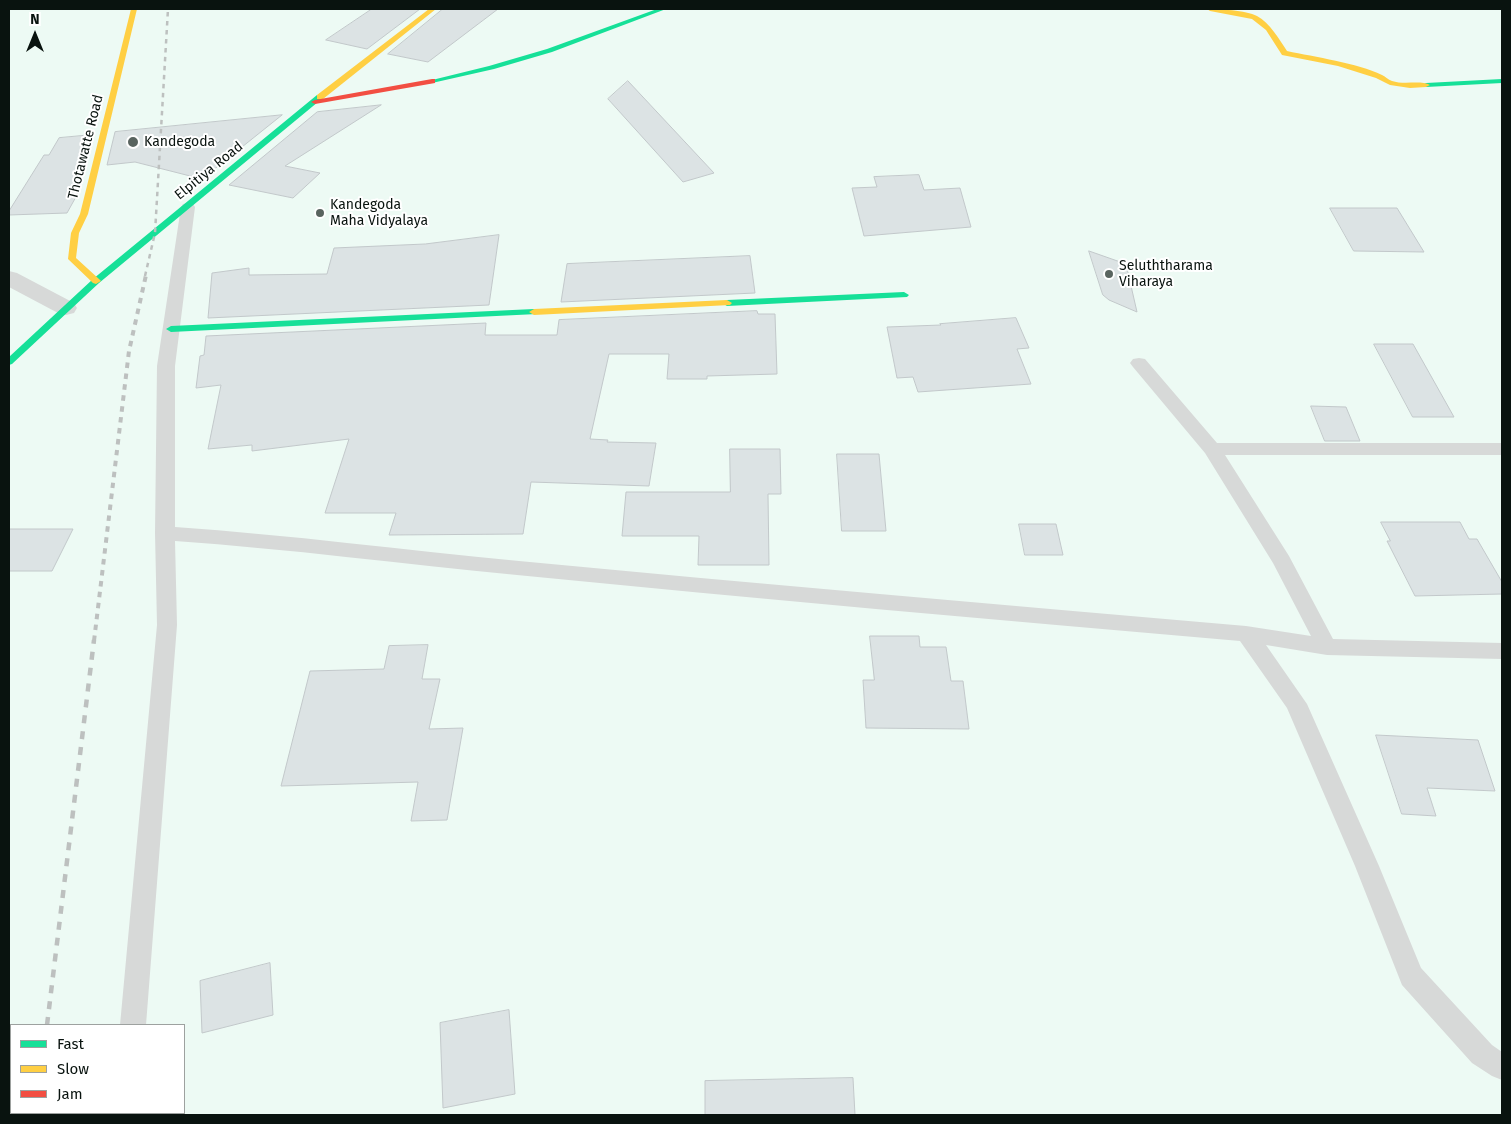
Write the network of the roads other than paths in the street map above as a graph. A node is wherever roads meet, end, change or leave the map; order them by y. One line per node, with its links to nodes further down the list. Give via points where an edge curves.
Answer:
1 (134, 9): 9 (street, Thotawatte Road, via 84,214 74,233 72,259)
2 (433, 9): 6 (street, Elpitiya Road)
3 (663, 9): 6 (street, via 576,42 465,74)
4 (1210, 9): 5 (street, via 1254,17 1268,29 1285,53 1339,64 1390,82 1410,86)
5 (1502, 81)
6 (315, 102): 7 (street, Elpitiya Road)
7 (188, 207): 9 (street, Elpitiya Road); 12 (lane)
8 (9, 278): 11 (street)
9 (96, 281): 11 (street, Elpitiya Road)
10 (904, 295): 12 (street)
11 (66, 308): 13 (street, Elpitiya Road)
12 (171, 329): 17 (lane, via 166,366)
13 (9, 362)
14 (1139, 363): 15 (lane)
15 (1212, 449): 16 (lane); 19 (lane, via 1282,561)
16 (1502, 449)
17 (165, 532): 18 (lane, via 524,569); 21 (lane, via 167,625)
18 (1246, 634): 19 (lane); 22 (lane, via 1296,704 1367,866 1410,976 1482,1054)
19 (1327, 647): 20 (lane)
20 (1502, 651)
21 (133, 1024)
22 (1502, 1067)

